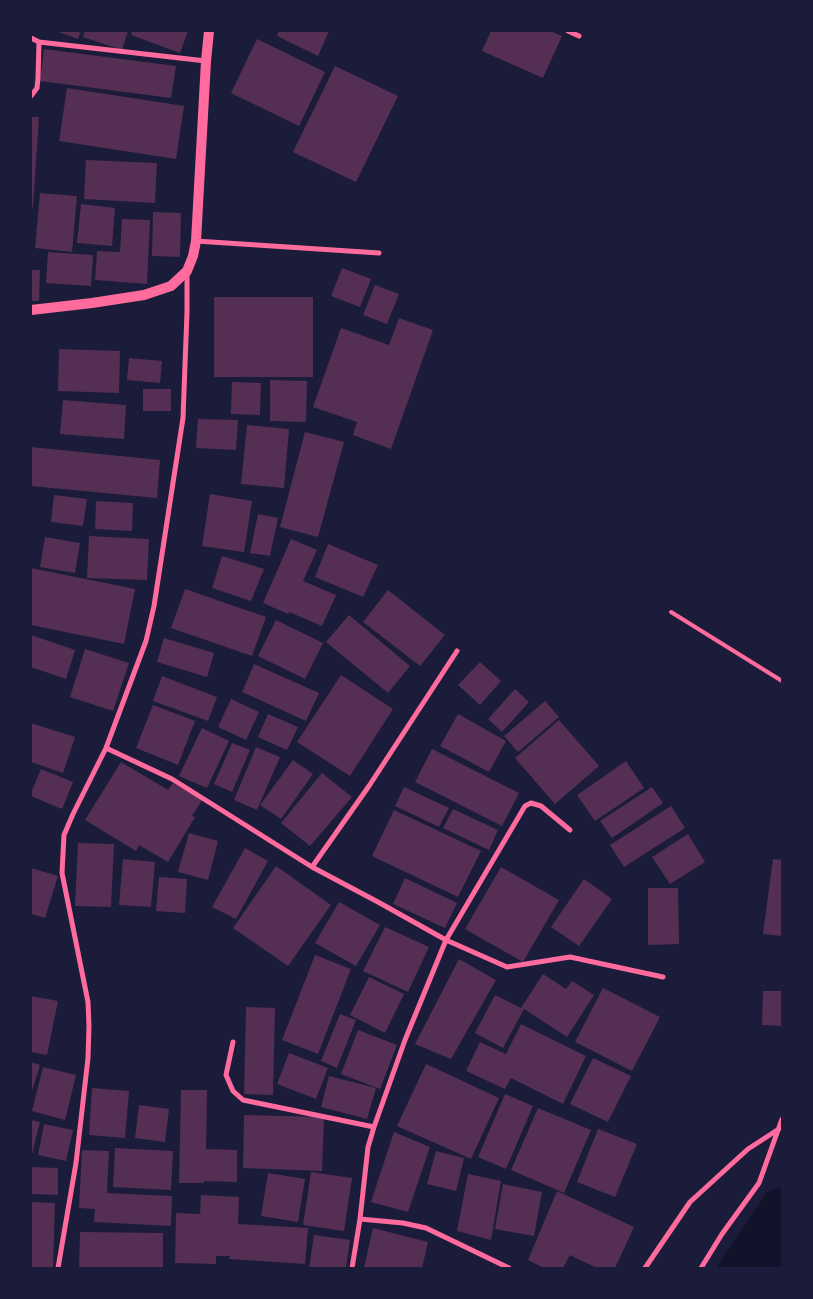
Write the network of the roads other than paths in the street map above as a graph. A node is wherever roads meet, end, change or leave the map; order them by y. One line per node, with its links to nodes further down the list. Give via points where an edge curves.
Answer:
1 (209, 31): 6 (main road)
2 (568, 31): 3 (street)
3 (579, 36)
4 (31, 38): 5 (street)
5 (38, 42): 6 (street); 7 (street, via 38,78)
6 (206, 61): 8 (main road)
7 (31, 96)
8 (196, 241): 9 (street); 10 (main road)
9 (379, 253)
10 (187, 271): 11 (main road, via 171,286 144,295); 15 (street, via 183,418 154,606 146,641)
11 (31, 310)
12 (671, 612): 14 (lane)
13 (457, 651): 17 (street)
14 (782, 681)
15 (106, 748): 17 (street, via 172,778); 25 (street, via 64,835 62,873 88,1002 89,1026 76,1163)
16 (570, 830): 18 (street, via 541,806 532,803 525,806)
17 (312, 867): 18 (street)
18 (446, 940): 19 (street, via 507,967 570,957); 22 (street)
19 (663, 977)
20 (233, 1042): 22 (street, via 226,1074 233,1091 243,1100)
21 (782, 1120): 29 (street, via 759,1183)
22 (374, 1127): 24 (street, via 368,1147)
23 (782, 1127): 28 (street, via 748,1149 690,1202)
24 (360, 1219): 26 (street); 27 (street, via 426,1228)
25 (58, 1268)
26 (352, 1268)
27 (509, 1268)
28 (645, 1268)
29 (701, 1268)

